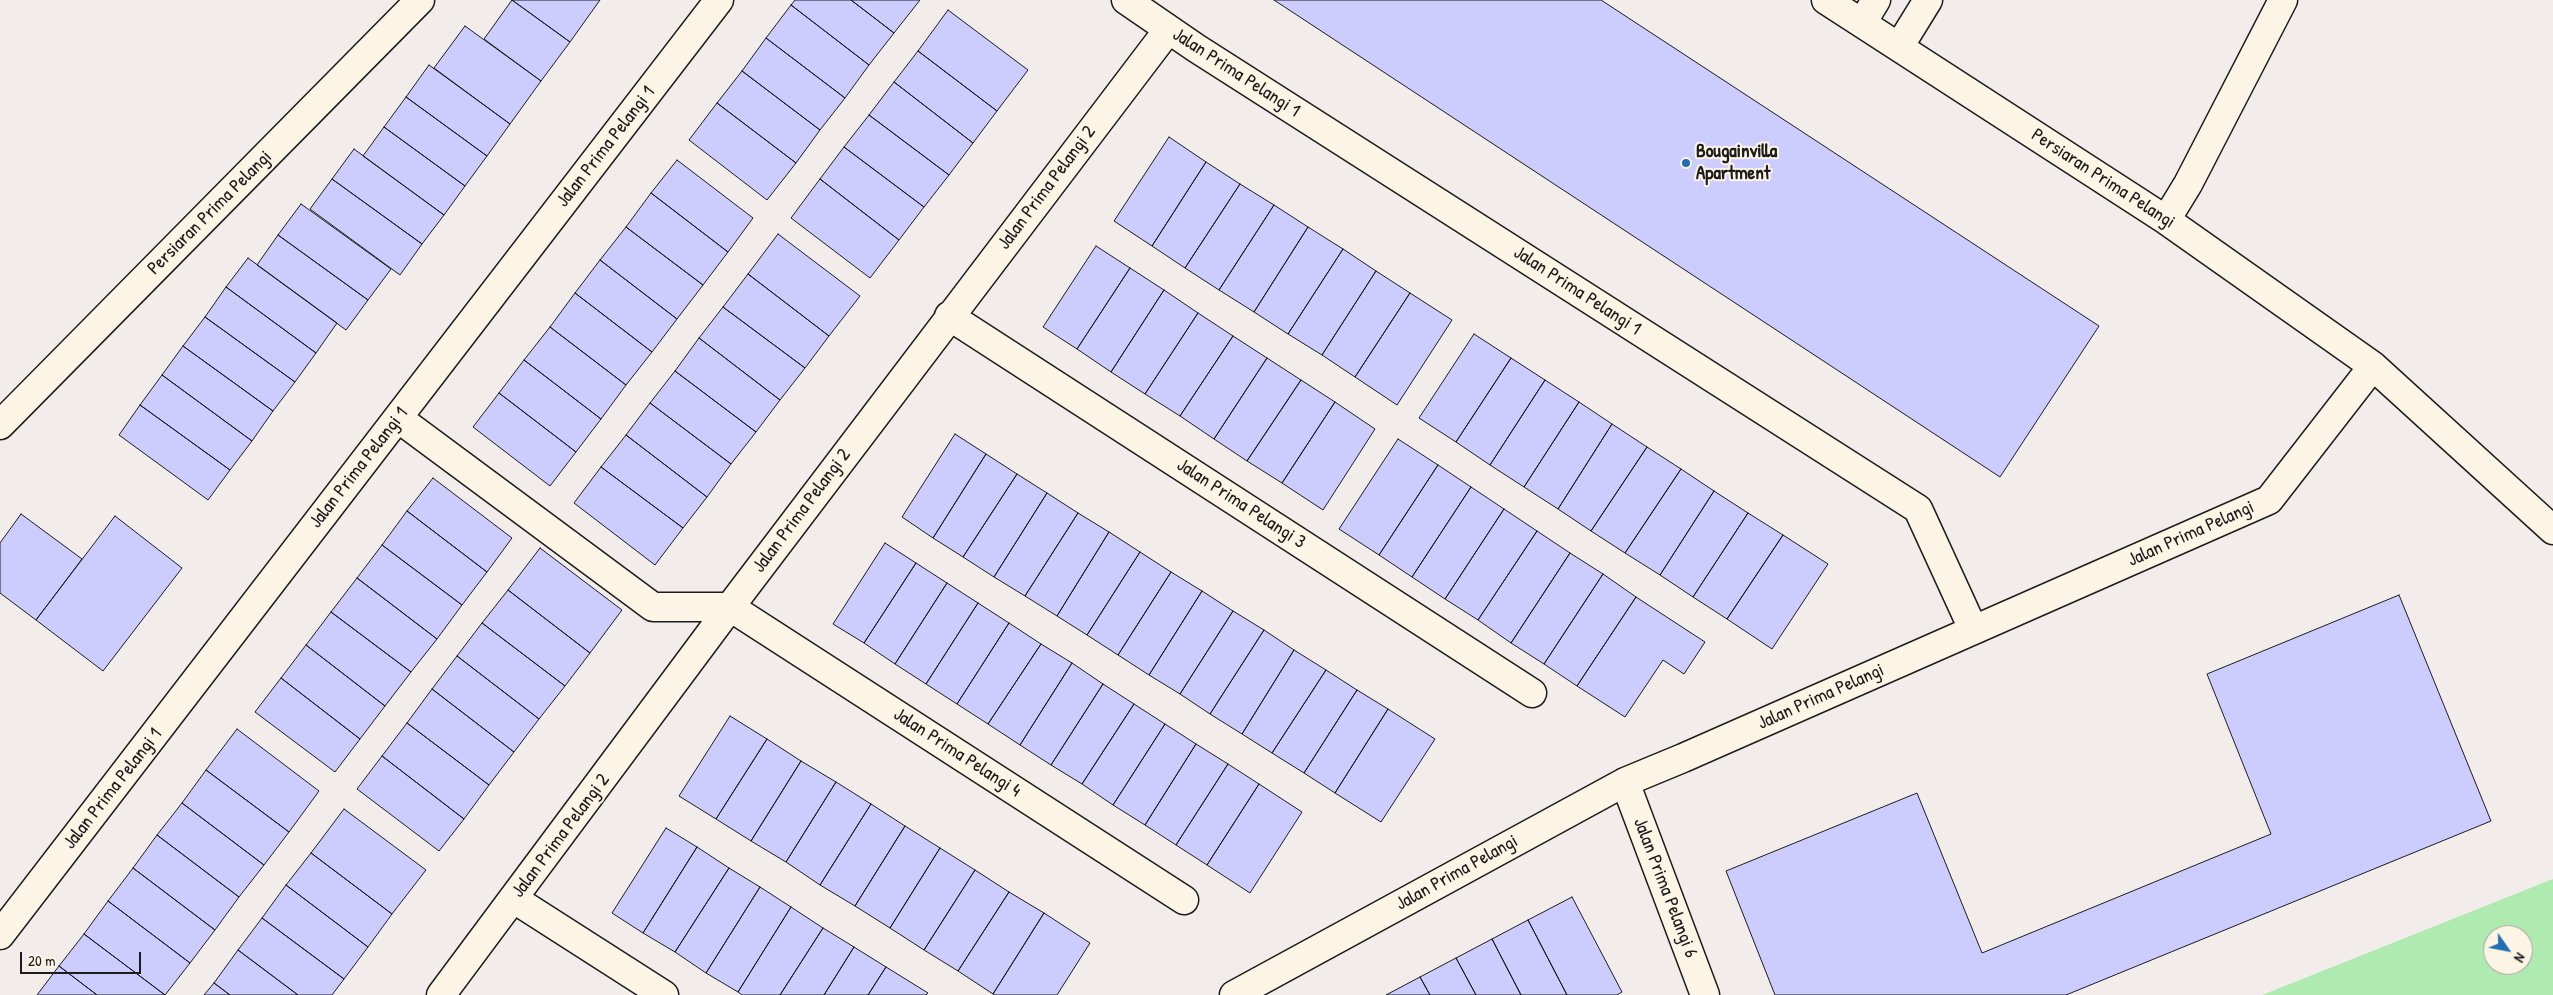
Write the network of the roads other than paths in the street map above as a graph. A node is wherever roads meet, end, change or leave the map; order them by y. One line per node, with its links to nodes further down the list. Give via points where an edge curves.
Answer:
1 (420, 0): 15 (street, Persiaran Prima Pelangi)
2 (719, 0): 14 (street, Jalan Prima Pelangi 1)
3 (1126, 0): 9 (street, Jalan Prima Pelangi 1)
4 (1826, 0): 8 (street, Persiaran Prima Pelangi)
5 (1876, 0): 8 (street)
6 (1928, 0): 10 (street)
7 (2284, 0): 11 (street)
8 (1862, 23): 10 (street, Persiaran Prima Pelangi)
9 (1168, 30): 12 (street, Jalan Prima Pelangi 2); 18 (street, Jalan Prima Pelangi 1, via 1918,509)
10 (1898, 47): 11 (street, Persiaran Prima Pelangi)
11 (2166, 220): 13 (street, Persiaran Prima Pelangi)
12 (949, 316): 17 (street, Jalan Prima Pelangi 2); 19 (street, Jalan Prima Pelangi 3)
13 (2373, 366): 16 (street, Persiaran Prima Pelangi); 18 (street, Jalan Prima Pelangi, via 2269,500)
14 (398, 418): 17 (street, via 653,608); 23 (street, Jalan Prima Pelangi 1)
15 (0, 425)
16 (2553, 530)
17 (730, 606): 21 (street, Jalan Prima Pelangi 2); 22 (street, Jalan Prima Pelangi 4)
18 (1973, 629): 20 (street, Jalan Prima Pelangi)
19 (1532, 692)
20 (1625, 782): 26 (street, Jalan Prima Pelangi); 27 (street, Jalan Prima Pelangi 6)
21 (514, 899): 24 (street, Jalan Prima Pelangi 2); 25 (street)
22 (1184, 900)
23 (0, 935)
24 (441, 995)
25 (664, 995)
26 (1234, 995)
27 (1704, 995)

